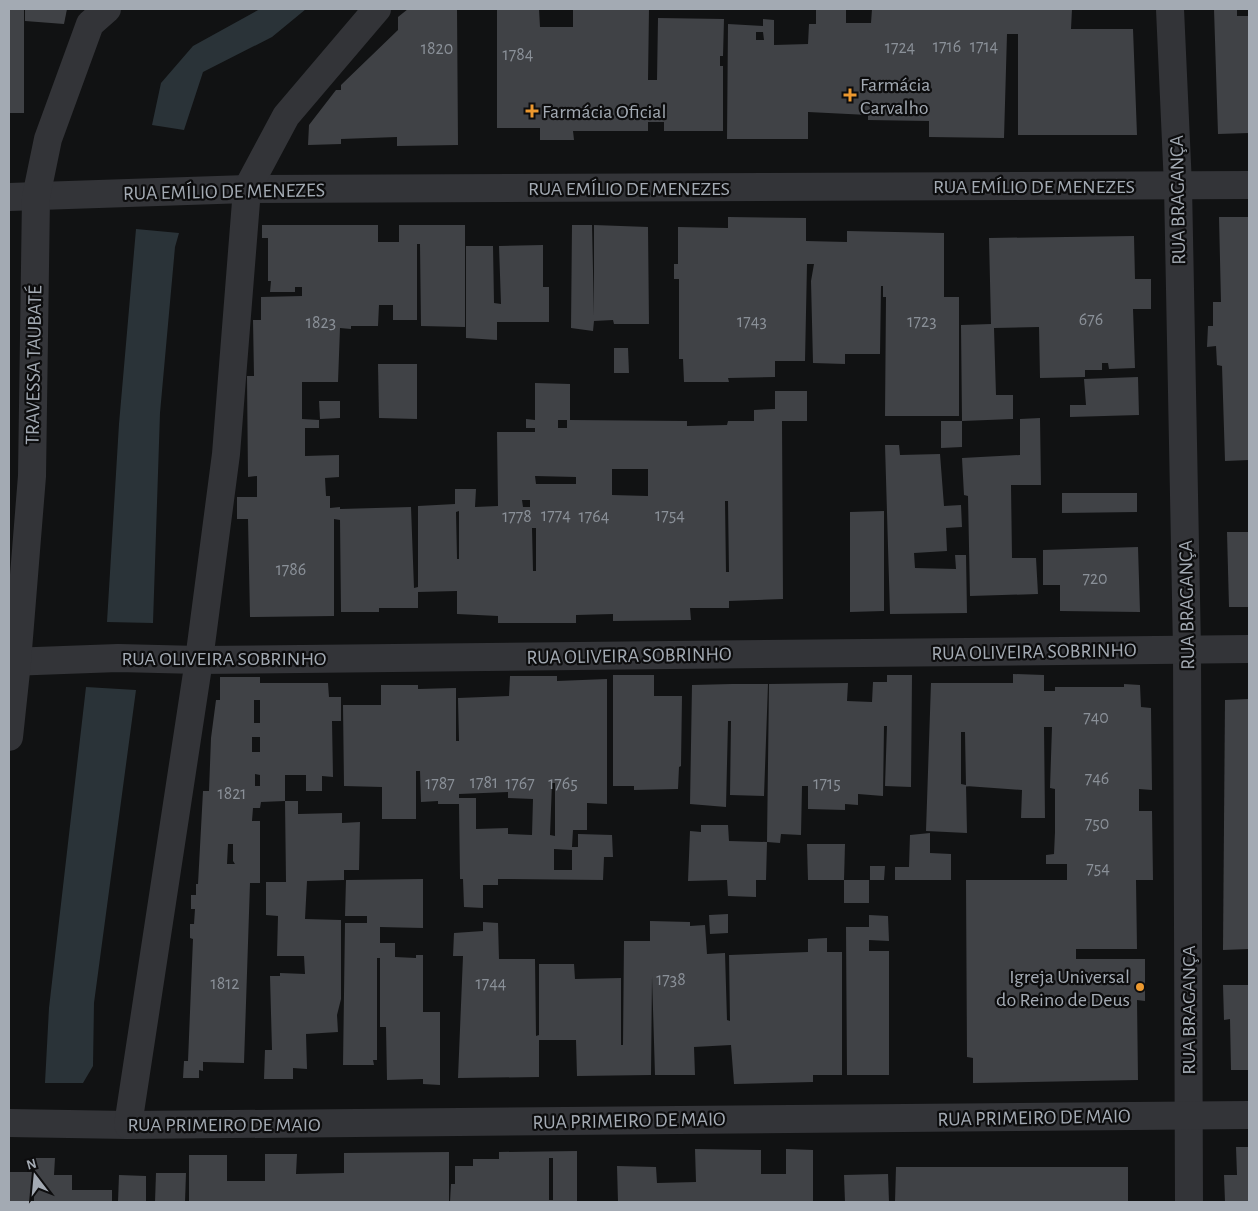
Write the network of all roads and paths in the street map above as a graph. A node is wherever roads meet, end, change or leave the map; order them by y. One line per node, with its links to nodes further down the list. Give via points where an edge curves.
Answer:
1 (107, 9): 8 (street, TRAVESSA TAUBATÉ, via 90,24 48,139)
2 (377, 9): 6 (street, via 286,116)
3 (1170, 9): 5 (street, RUA BRAGANÇA)
4 (1249, 185): 5 (street, RUA EMÍLIO DE MENEZES)
5 (1178, 186): 6 (street, RUA EMÍLIO DE MENEZES); 9 (street, RUA BRAGANÇA)
6 (246, 189): 8 (street, RUA EMÍLIO DE MENEZES); 11 (street, via 226,454)
7 (9, 197): 8 (street, RUA EMÍLIO DE MENEZES)
8 (36, 197): 12 (street, TRAVESSA TAUBATÉ, via 32,476)
9 (1187, 649): 10 (street, RUA OLIVEIRA SOBRINHO); 11 (street, RUA OLIVEIRA SOBRINHO); 14 (street, RUA BRAGANÇA)
10 (1249, 649)
11 (199, 660): 12 (street, RUA OLIVEIRA SOBRINHO, via 118,658); 17 (street)
12 (13, 662): 13 (street, TRAVESSA TAUBATÉ)
13 (9, 737)
14 (1188, 1115): 15 (street, RUA PRIMEIRO DE MAIO); 17 (street, RUA PRIMEIRO DE MAIO); 18 (street, RUA BRAGANÇA)
15 (1249, 1115)
16 (9, 1123): 17 (street, RUA PRIMEIRO DE MAIO)
17 (128, 1125)
18 (1190, 1202)

